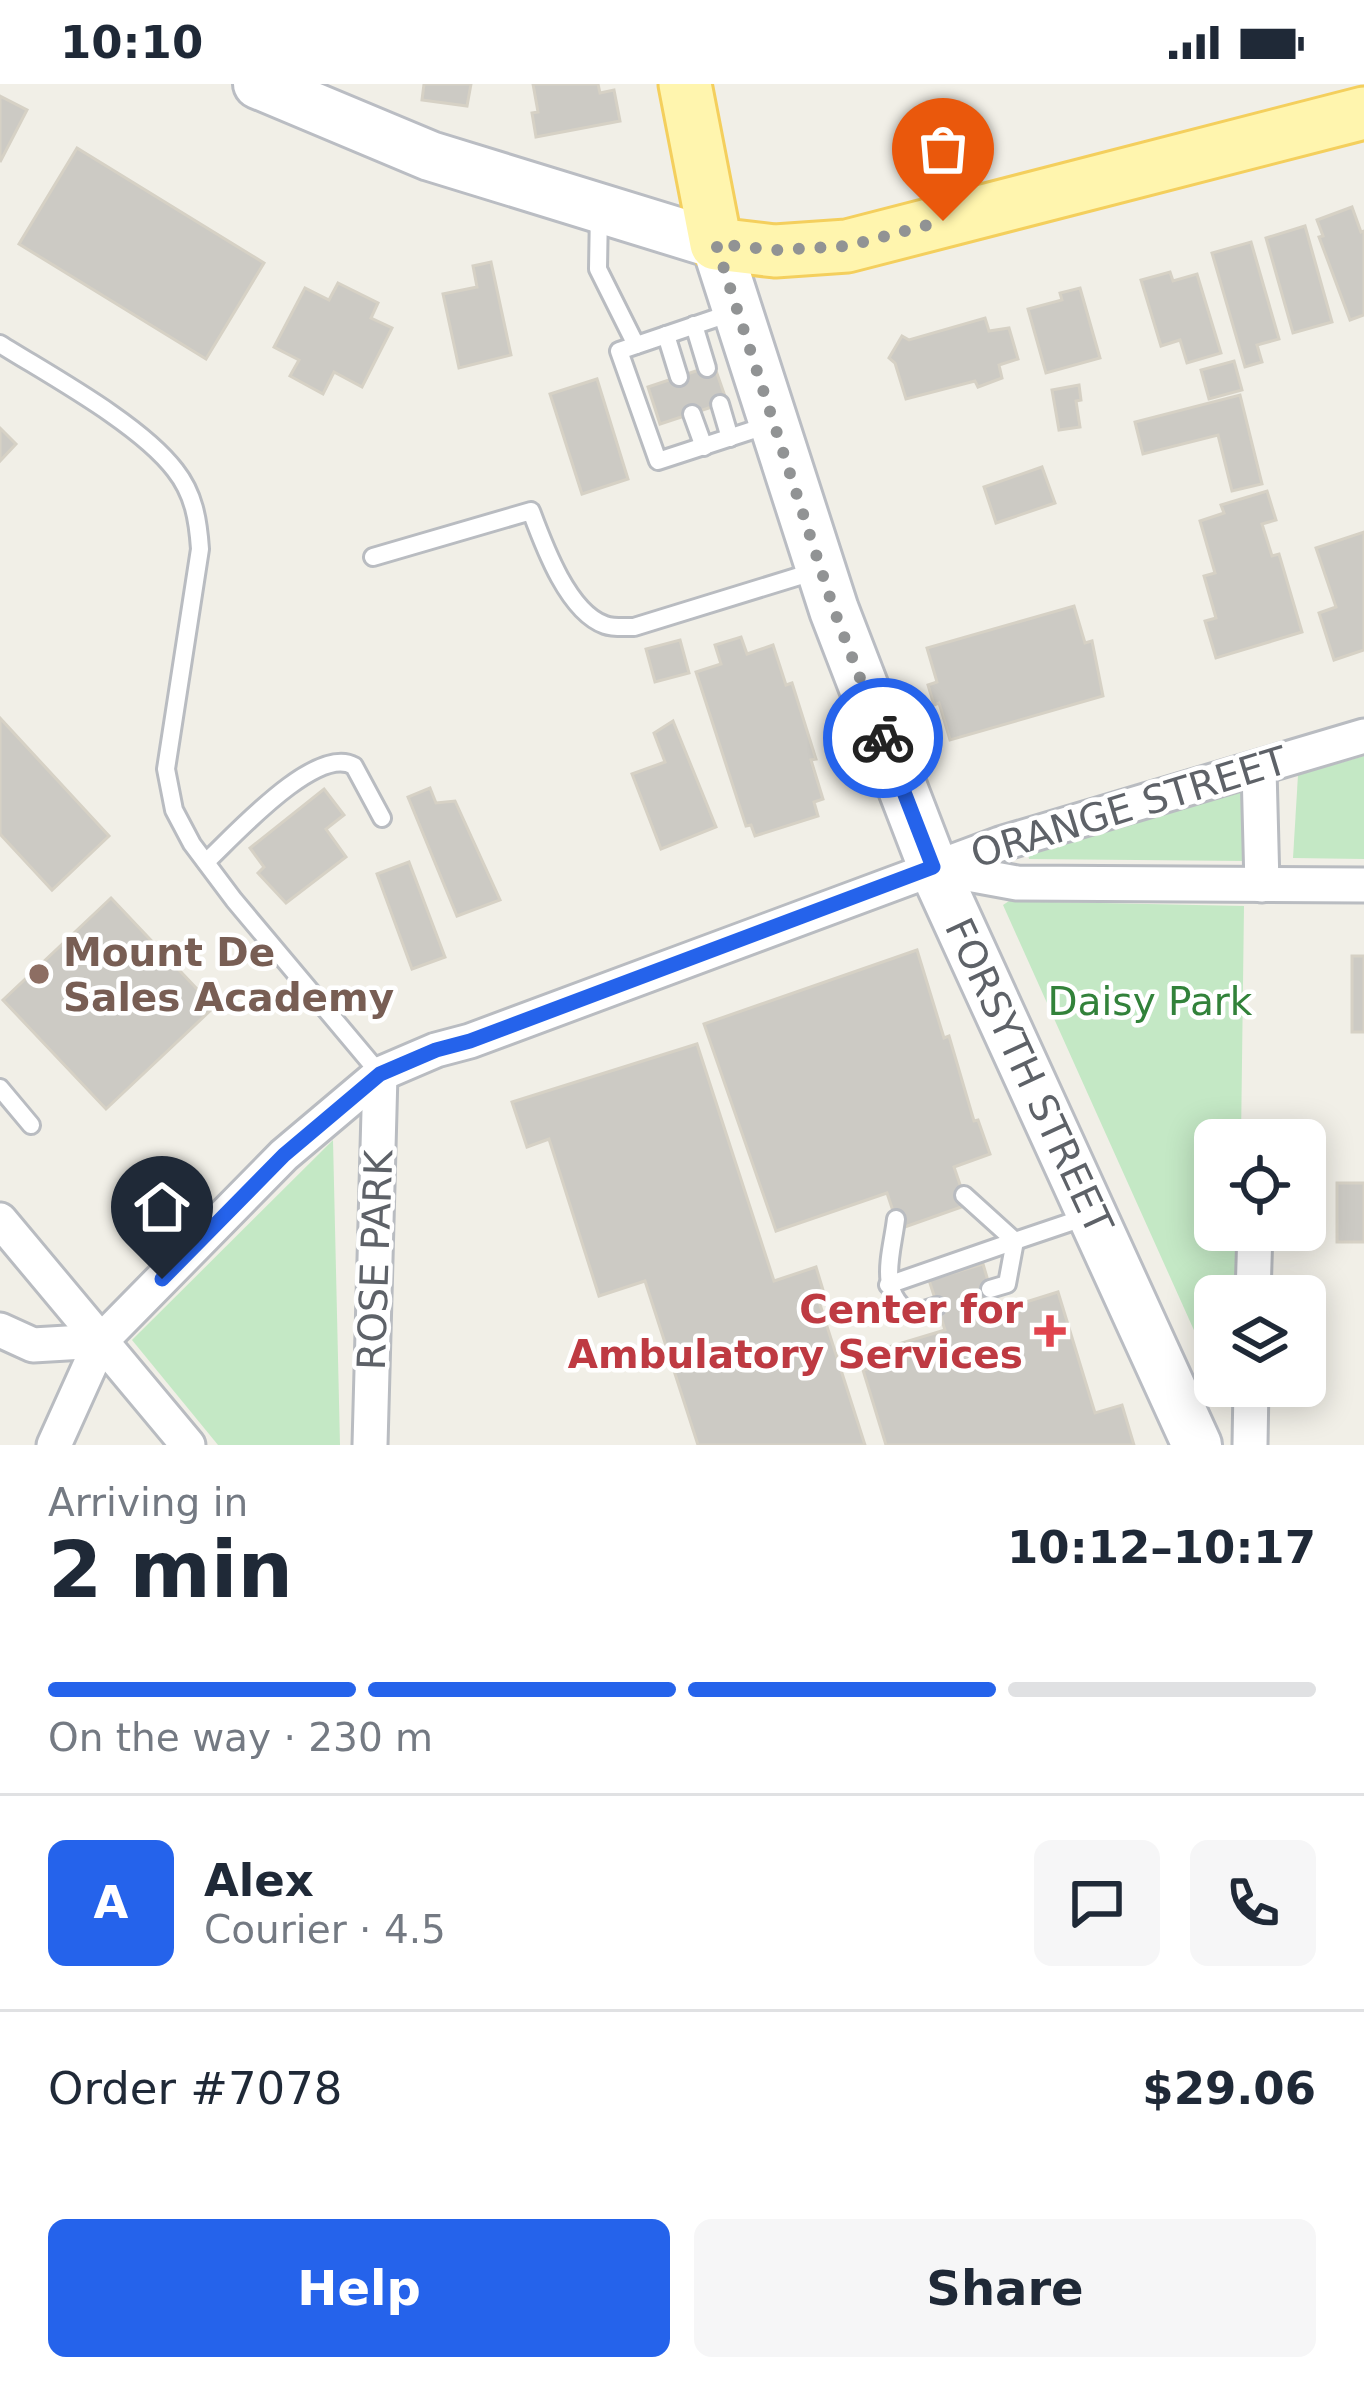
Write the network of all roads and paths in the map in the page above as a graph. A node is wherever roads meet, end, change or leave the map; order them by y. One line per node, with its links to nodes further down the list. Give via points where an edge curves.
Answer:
1 (259, 84): 4 (street, via 430,156)
2 (685, 84): 5 (main road, FORSYTH STREET)
3 (1364, 113): 5 (main road, via 848,246)
4 (599, 209): 5 (street); 9 (lane, via 598,268)
5 (716, 244): 6 (street, FORSYTH STREET)
6 (716, 318): 7 (lane); 10 (lane); 14 (street, FORSYTH STREET)
7 (666, 335): 9 (lane); 11 (lane)
8 (0, 344): 21 (lane, via 108,412 174,468 198,516 200,549 166,769 173,810)
9 (636, 345): 15 (lane, via 619,351 658,461)
10 (707, 368)
11 (679, 376)
12 (719, 404): 14 (lane)
13 (692, 414): 15 (lane)
14 (752, 430): 15 (lane); 17 (street, FORSYTH STREET)
15 (704, 447)
16 (374, 556): 17 (lane, via 531,512 550,562 584,614 607,627 634,627)
17 (820, 570): 22 (street, FORSYTH STREET)
18 (1364, 736): 19 (street, ORANGE STREET)
19 (1259, 769): 22 (street, ORANGE STREET); 23 (street)
20 (382, 818): 21 (lane, via 354,766 335,762 297,778)
21 (206, 862): 25 (lane)
22 (933, 867): 23 (street, via 1017,883); 25 (street, ORANGE STREET); 29 (street, FORSYTH STREET)
23 (1262, 885): 24 (street)
24 (1364, 885)
25 (380, 1074): 37 (street, ORANGE STREET, via 284,1155); 41 (street, ROSE PARK)
26 (0, 1088): 27 (lane)
27 (31, 1125)
28 (964, 1195): 32 (lane)
29 (1092, 1214): 32 (lane); 42 (street, FORSYTH STREET)
30 (896, 1219): 33 (lane)
31 (0, 1220): 37 (street)
32 (1015, 1241): 33 (lane); 34 (lane, via 1006,1284)
33 (888, 1285): 35 (lane, via 895,1304 912,1314)
34 (990, 1289)
35 (937, 1306)
36 (0, 1330): 37 (street, via 33,1345)
37 (101, 1341): 39 (street); 40 (street)
38 (1251, 1407): 43 (street)
39 (54, 1445)
40 (188, 1445)
41 (370, 1445)
42 (1197, 1445)
43 (1250, 1445)

